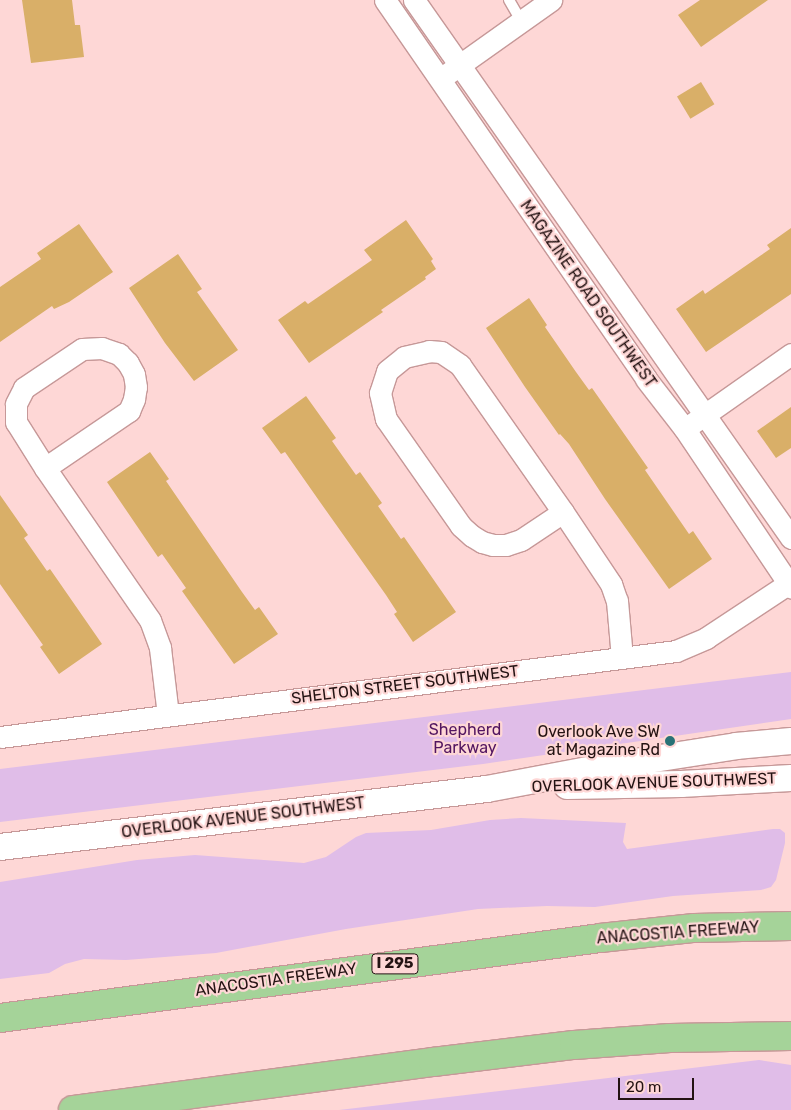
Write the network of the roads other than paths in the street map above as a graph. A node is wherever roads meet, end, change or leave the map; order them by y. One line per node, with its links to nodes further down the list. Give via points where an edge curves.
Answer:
1 (385, 0): 7 (street, MAGAZINE ROAD SOUTHWEST)
2 (414, 0): 6 (street, MAGAZINE ROAD SOUTHWEST)
3 (508, 0): 5 (lane)
4 (551, 0): 5 (street)
5 (521, 20): 6 (street)
6 (460, 66): 7 (street); 9 (street, MAGAZINE ROAD SOUTHWEST)
7 (440, 78): 10 (street, MAGAZINE ROAD SOUTHWEST, via 646,380)
8 (791, 354): 9 (street)
9 (704, 416): 10 (street); 13 (street, MAGAZINE ROAD SOUTHWEST)
10 (684, 428): 14 (street, MAGAZINE ROAD SOUTHWEST)
11 (45, 468): 11 (street, via 129,411 135,393 134,374 119,354 102,348 82,349 24,388 16,404 16,422); 16 (street, via 155,629)
12 (563, 512): 12 (street, via 521,540 506,545 493,545 472,536 461,526 386,419 380,393 387,371 404,357 417,353 441,352 450,356 460,365); 15 (street, via 615,592)
13 (791, 538)
14 (790, 584): 15 (street, SHELTON STREET SOUTHWEST, via 691,646)
15 (622, 658): 16 (street, SHELTON STREET SOUTHWEST)
16 (168, 715): 17 (street, SHELTON STREET SOUTHWEST)
17 (0, 737)
18 (791, 741): 20 (street, OVERLOOK AVENUE SOUTHWEST, via 736,746 609,766)
19 (791, 778): 20 (street, OVERLOOK AVENUE SOUTHWEST)
20 (487, 789): 21 (street, OVERLOOK AVENUE SOUTHWEST)
21 (0, 847)
22 (791, 926): 23 (highway, ANACOSTIA FREEWAY / I 295, via 694,928 600,938)
23 (0, 1018)
24 (791, 1036): 25 (highway, via 670,1038 565,1046)
25 (72, 1110)

